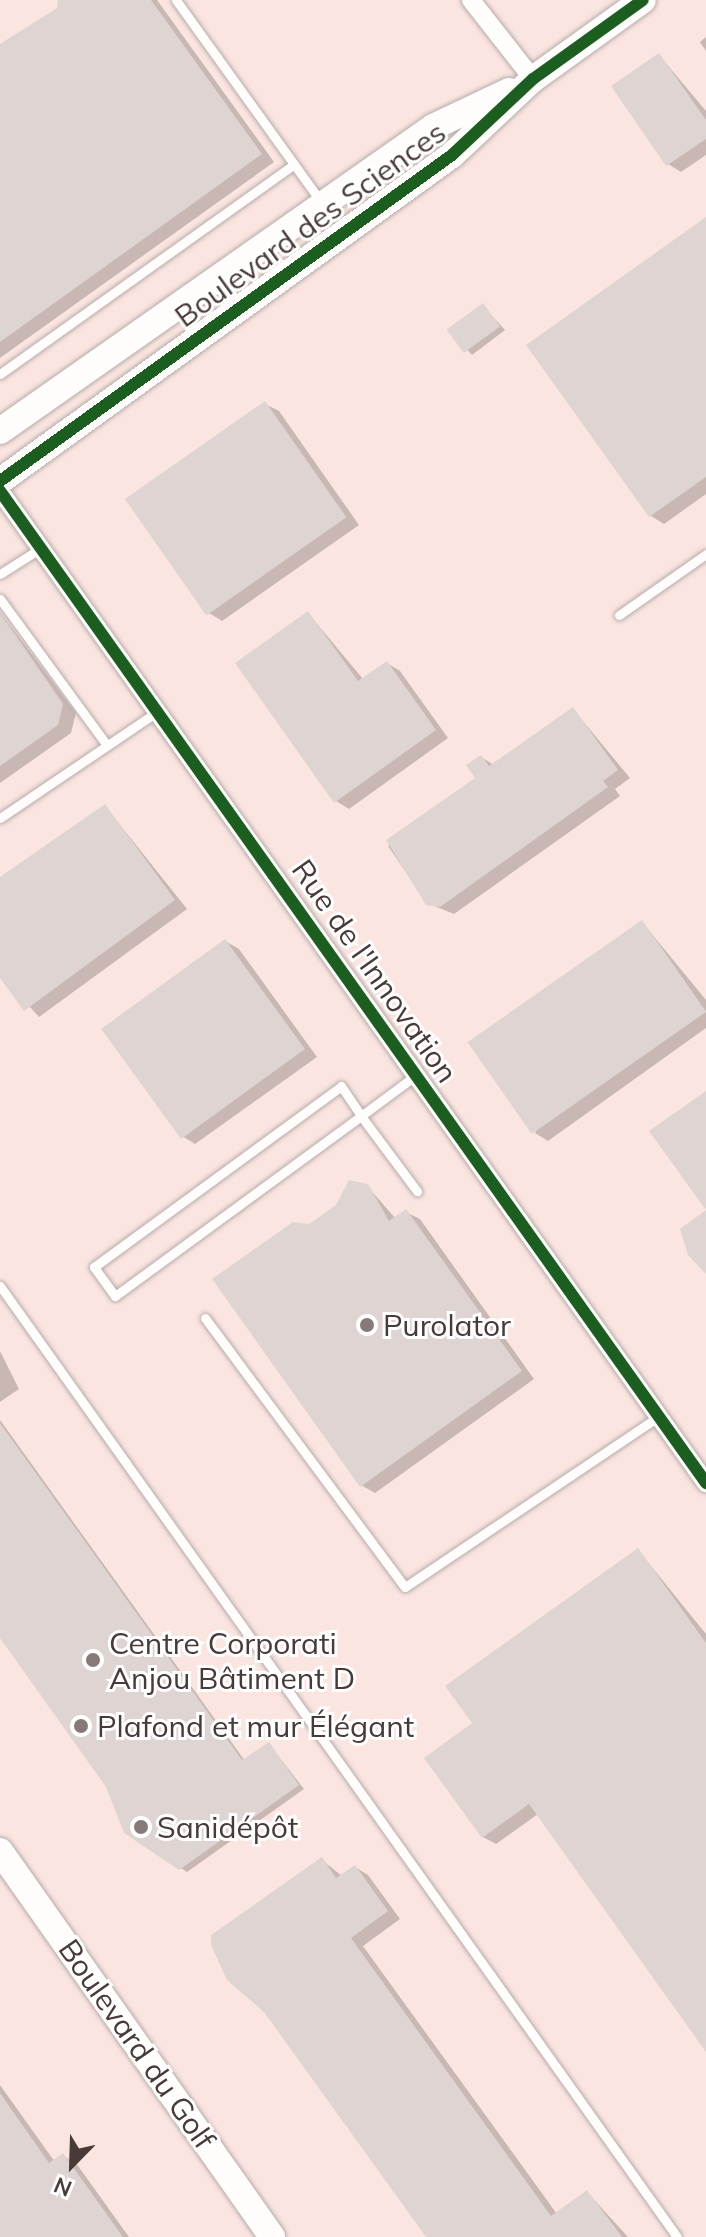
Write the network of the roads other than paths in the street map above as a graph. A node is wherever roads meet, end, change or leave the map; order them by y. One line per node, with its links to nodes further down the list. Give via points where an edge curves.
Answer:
1 (176, 0): 5 (lane)
2 (471, 0): 4 (street)
3 (643, 0): 4 (street, Boulevard des Sciences)
4 (533, 79): 6 (street, Boulevard des Sciences, via 433,127); 9 (street, Boulevard des Sciences, via 452,155)
5 (294, 164): 6 (lane); 7 (lane)
6 (323, 205): 8 (street, Boulevard des Sciences)
7 (0, 374)
8 (0, 431)
9 (0, 481)
10 (0, 491): 11 (street, Rue de l'Innovation)
11 (41, 548): 13 (lane); 16 (street, Rue de l'Innovation)
12 (706, 554): 15 (lane)
13 (0, 574)
14 (0, 599): 17 (lane)
15 (619, 615)
16 (158, 711): 17 (lane); 19 (street, Rue de l'Innovation)
17 (107, 745): 18 (lane)
18 (0, 818)
19 (416, 1075): 20 (lane); 24 (street, Rue de l'Innovation)
20 (361, 1116): 20 (lane, via 115,1296 94,1267 341,1086); 21 (lane)
21 (417, 1191)
22 (0, 1286): 28 (lane)
23 (205, 1318): 24 (lane, via 405,1587)
24 (659, 1416): 25 (street, Rue de l'Innovation)
25 (706, 1483)
26 (0, 1851): 27 (street, Boulevard du Golf)
27 (272, 2237)
28 (677, 2237)

